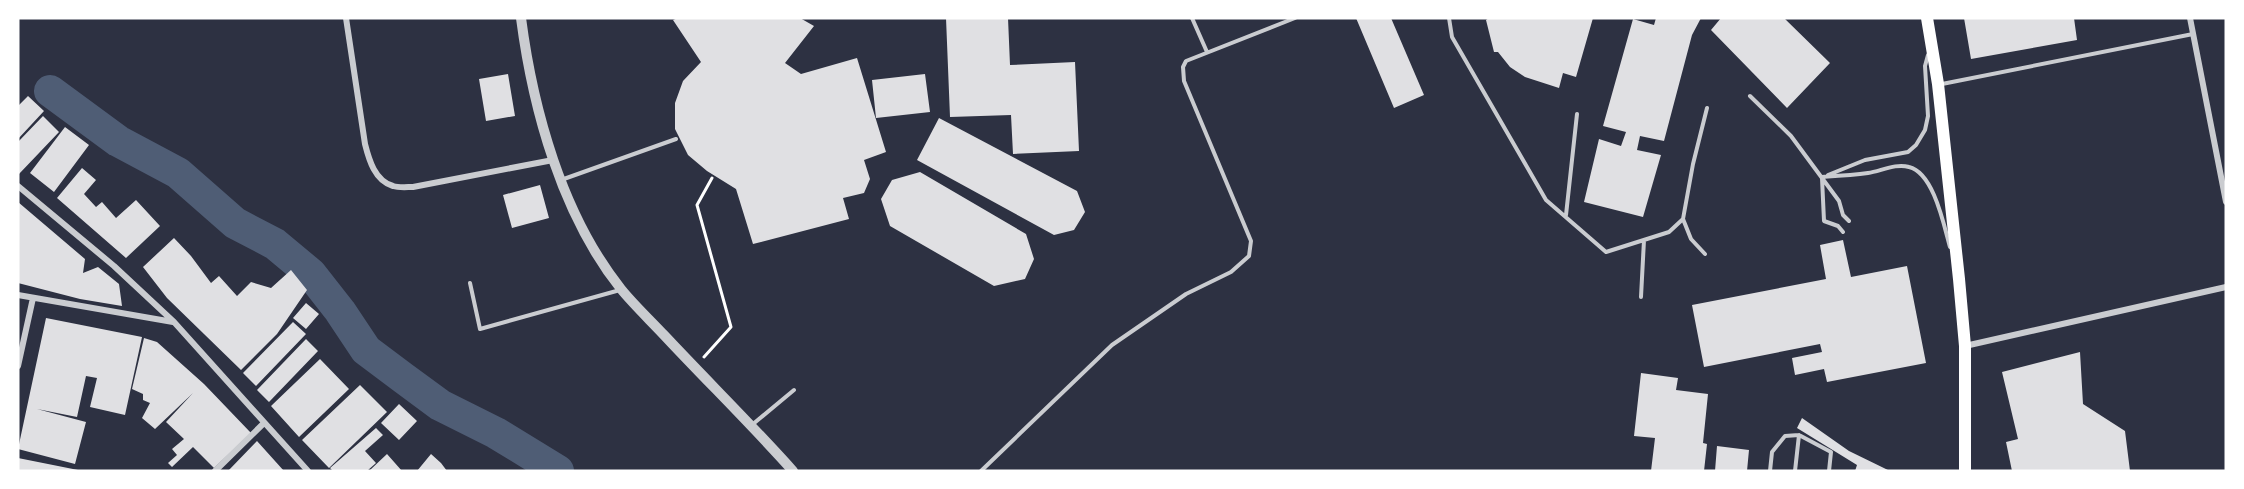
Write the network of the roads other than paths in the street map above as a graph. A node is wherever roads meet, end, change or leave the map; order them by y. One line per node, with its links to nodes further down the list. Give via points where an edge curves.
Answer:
1 (346, 18): 16 (street, via 365,144 369,162 380,178 393,186 413,187)
2 (521, 18): 16 (street, via 526,54)
3 (1192, 18): 10 (lane)
4 (1295, 18): 10 (lane)
5 (1449, 18): 21 (lane, via 1452,37 1546,200)
6 (1927, 18): 9 (main road)
7 (2190, 18): 8 (street)
8 (2193, 34): 11 (lane); 20 (street)
9 (1932, 42): 11 (main road); 17 (lane, via 1925,66 1928,116 1916,145 1908,152 1865,160)
10 (1207, 52): 44 (lane, via 1186,61 1184,81 1251,241 1249,256 1231,273 1186,294 1112,345)
11 (1938, 84): 27 (main road)
12 (1750, 96): 17 (lane, via 1791,136)
13 (1707, 108): 22 (lane)
14 (1577, 114): 21 (lane)
15 (676, 140): 18 (lane)
16 (553, 160): 18 (street)
17 (1822, 177): 23 (lane); 24 (lane, via 1824,221); 27 (lane, via 1897,166 1911,167 1920,173 1932,188)
18 (561, 180): 30 (street, via 598,255)
19 (18, 186): 34 (street)
20 (2226, 202)
21 (1566, 215): 25 (lane, via 1606,252)
22 (1683, 219): 25 (lane, via 1670,232); 26 (lane, via 1691,239)
23 (1849, 221)
24 (1844, 232)
25 (1644, 240): 32 (lane)
26 (1705, 254)
27 (1959, 279): 35 (main road)
28 (470, 284): 30 (lane, via 480,329)
29 (2226, 287): 35 (street)
30 (621, 289): 39 (street)
31 (18, 295): 33 (street)
32 (1641, 297)
33 (33, 298): 34 (street); 36 (street)
34 (174, 322): 38 (street)
35 (1965, 346): 48 (main road)
36 (18, 366)
37 (794, 390): 39 (lane)
38 (264, 423): 41 (street); 42 (street)
39 (752, 425): 43 (street)
40 (1799, 435): 45 (lane, via 1785,436 1772,452); 46 (lane); 47 (lane, via 1831,452)
41 (215, 471)
42 (308, 471)
43 (793, 471)
44 (981, 471)
45 (1770, 471)
46 (1795, 471)
47 (1829, 471)
48 (1965, 471)

